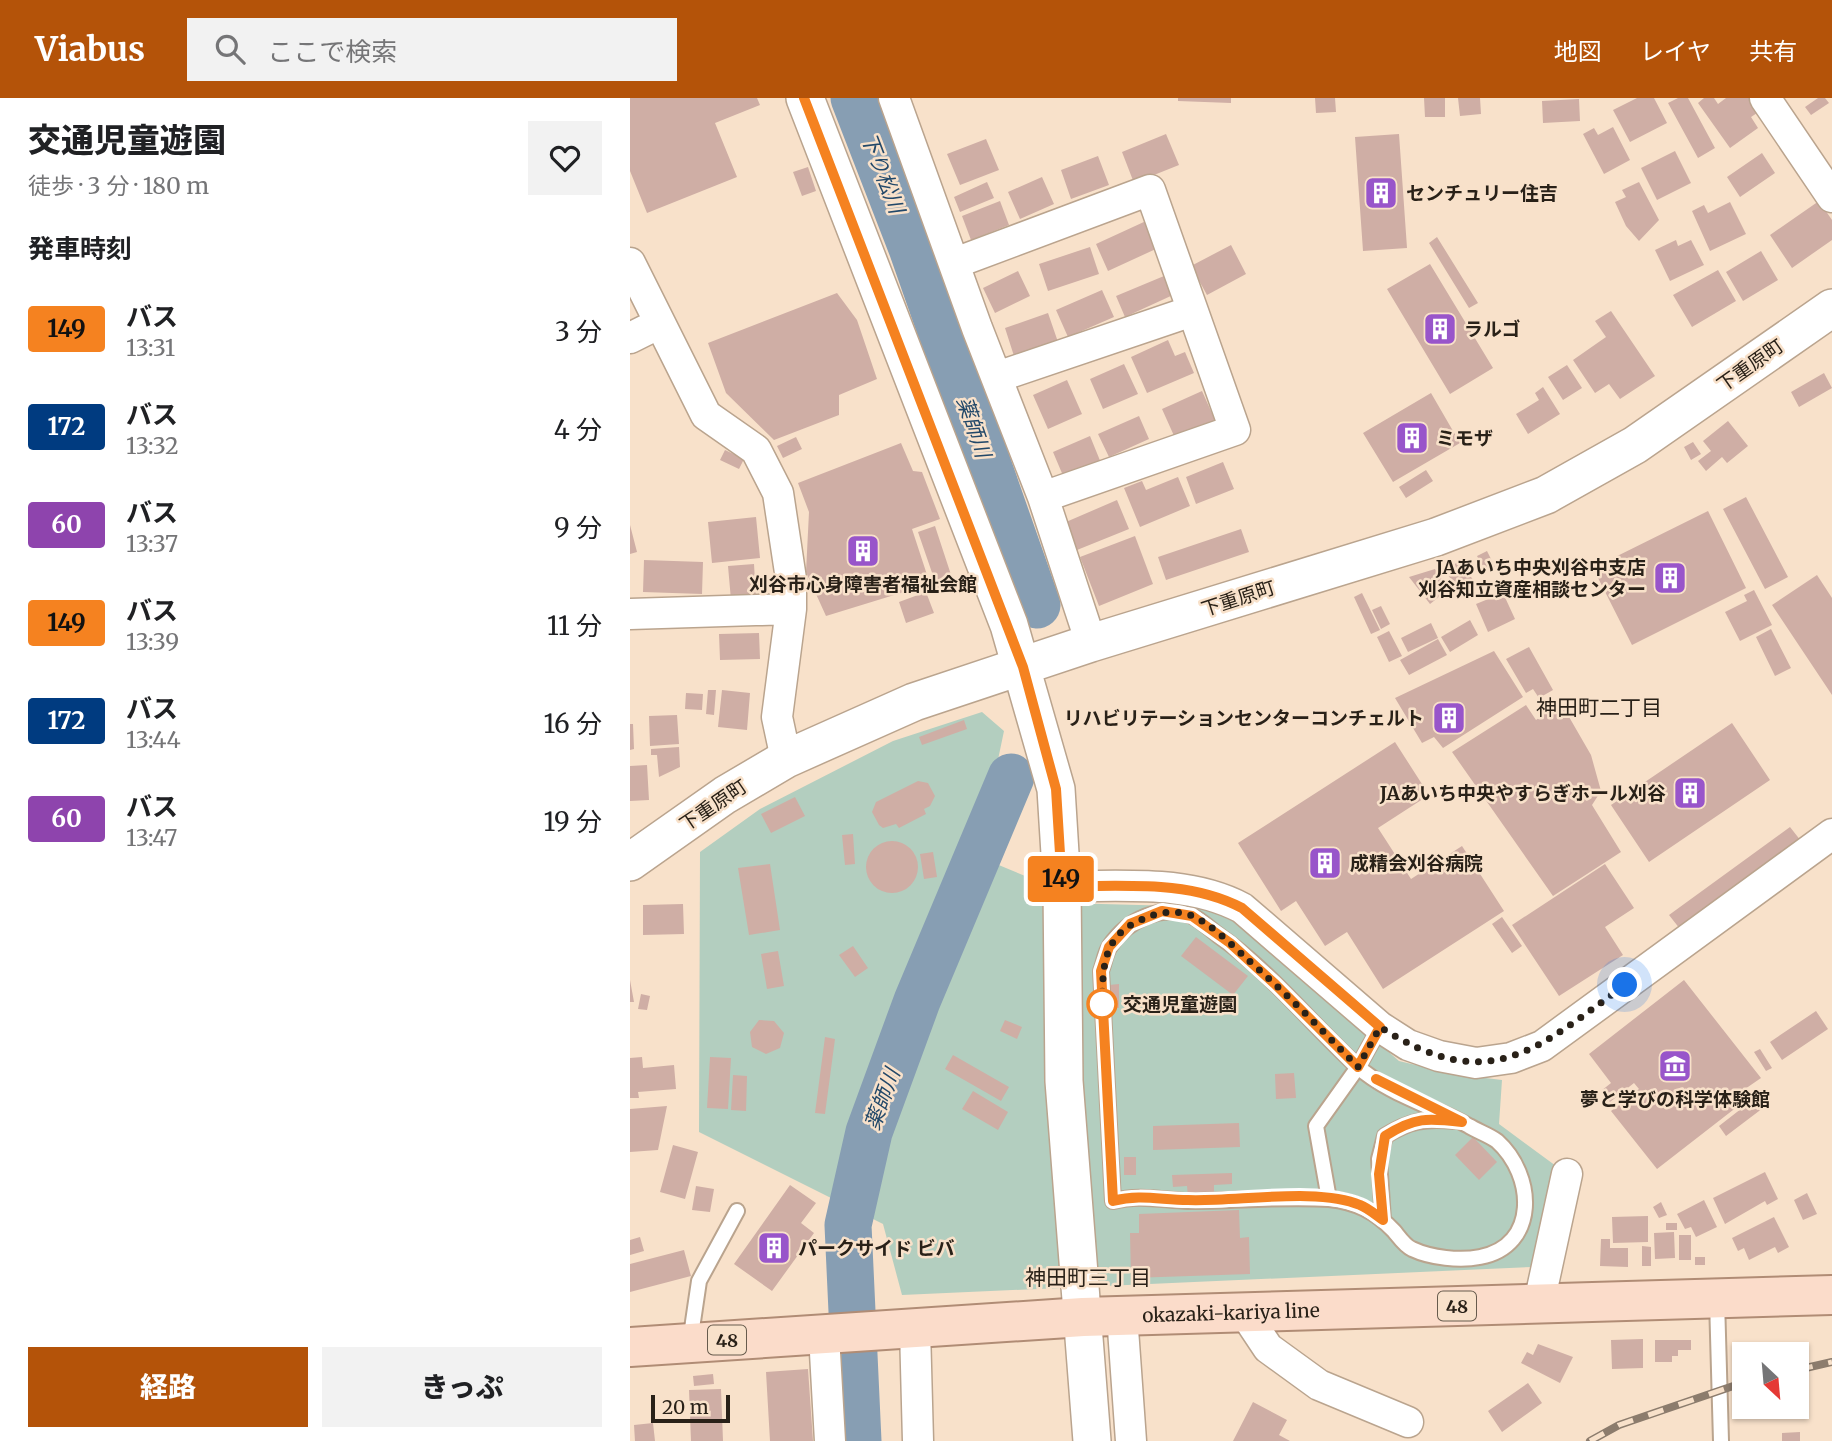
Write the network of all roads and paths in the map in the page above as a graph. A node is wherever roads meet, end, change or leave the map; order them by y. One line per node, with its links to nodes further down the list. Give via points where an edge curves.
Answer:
1 (804, 98): 16 (street)
2 (894, 98): 6 (street)
3 (1765, 98): 4 (street)
4 (1832, 197)
5 (630, 263): 9 (street)
6 (955, 263): 8 (street, via 1150,190); 11 (street)
7 (1832, 308): 15 (street, 下重原町, via 1635,445 1546,495 1436,537)
8 (1192, 311): 11 (street); 12 (street, via 1235,430)
9 (660, 323): 10 (street); 13 (street, via 706,415 756,450 778,493)
10 (630, 338)
11 (997, 377): 12 (street)
12 (1043, 498): 15 (street)
13 (791, 609): 14 (street); 17 (street, via 777,717)
14 (630, 614)
15 (1091, 643): 16 (street, 下重原町)
16 (1023, 667): 17 (street, 下重原町, via 914,702); 20 (street, via 1056,789)
17 (786, 759): 19 (street, 下重原町, via 725,795)
18 (1832, 834): 21 (street, via 1542,1046 1511,1058 1476,1063 1408,1045)
19 (630, 862)
20 (1062, 886): 21 (street, via 1186,889 1216,895 1242,908); 33 (street, via 1064,1081)
21 (1380, 1027): 22 (lane)
22 (1358, 1067): 23 (lane, via 1393,1090); 25 (lane, via 1316,1126); 25 (lane, via 1230,943 1192,916 1162,911 1130,924 1109,947 1101,971 1113,1201 1135,1195 1186,1200)
23 (1462, 1122): 27 (lane, via 1427,1118 1407,1122 1385,1136 1379,1159); 27 (lane, via 1497,1141 1523,1177 1526,1207 1517,1234 1504,1250 1478,1258 1442,1257 1410,1249)
24 (1567, 1174): 30 (street)
25 (1329, 1199): 27 (lane, via 1360,1205)
26 (737, 1211): 36 (lane, via 699,1281)
27 (1383, 1220)
28 (1832, 1295): 29 (main road, okazaki-kariya line / 48)
29 (1717, 1298): 30 (main road, okazaki-kariya line / 48); 43 (lane)
30 (1539, 1304): 31 (main road, okazaki-kariya line / 48)
31 (1244, 1312): 32 (main road, okazaki-kariya line / 48); 38 (street, via 1268,1348 1319,1385)
32 (1122, 1315): 33 (main road, okazaki-kariya line / 48); 42 (street)
33 (1083, 1317): 34 (main road, okazaki-kariya line / 48); 41 (street)
34 (905, 1329): 35 (main road, okazaki-kariya line / 48); 40 (street)
35 (824, 1335): 36 (main road, okazaki-kariya line / 48); 39 (street)
36 (690, 1342): 37 (main road, okazaki-kariya line / 48)
37 (630, 1347)
38 (1408, 1422)
39 (830, 1441)
40 (918, 1441)
41 (1092, 1441)
42 (1131, 1441)
43 (1721, 1441)

